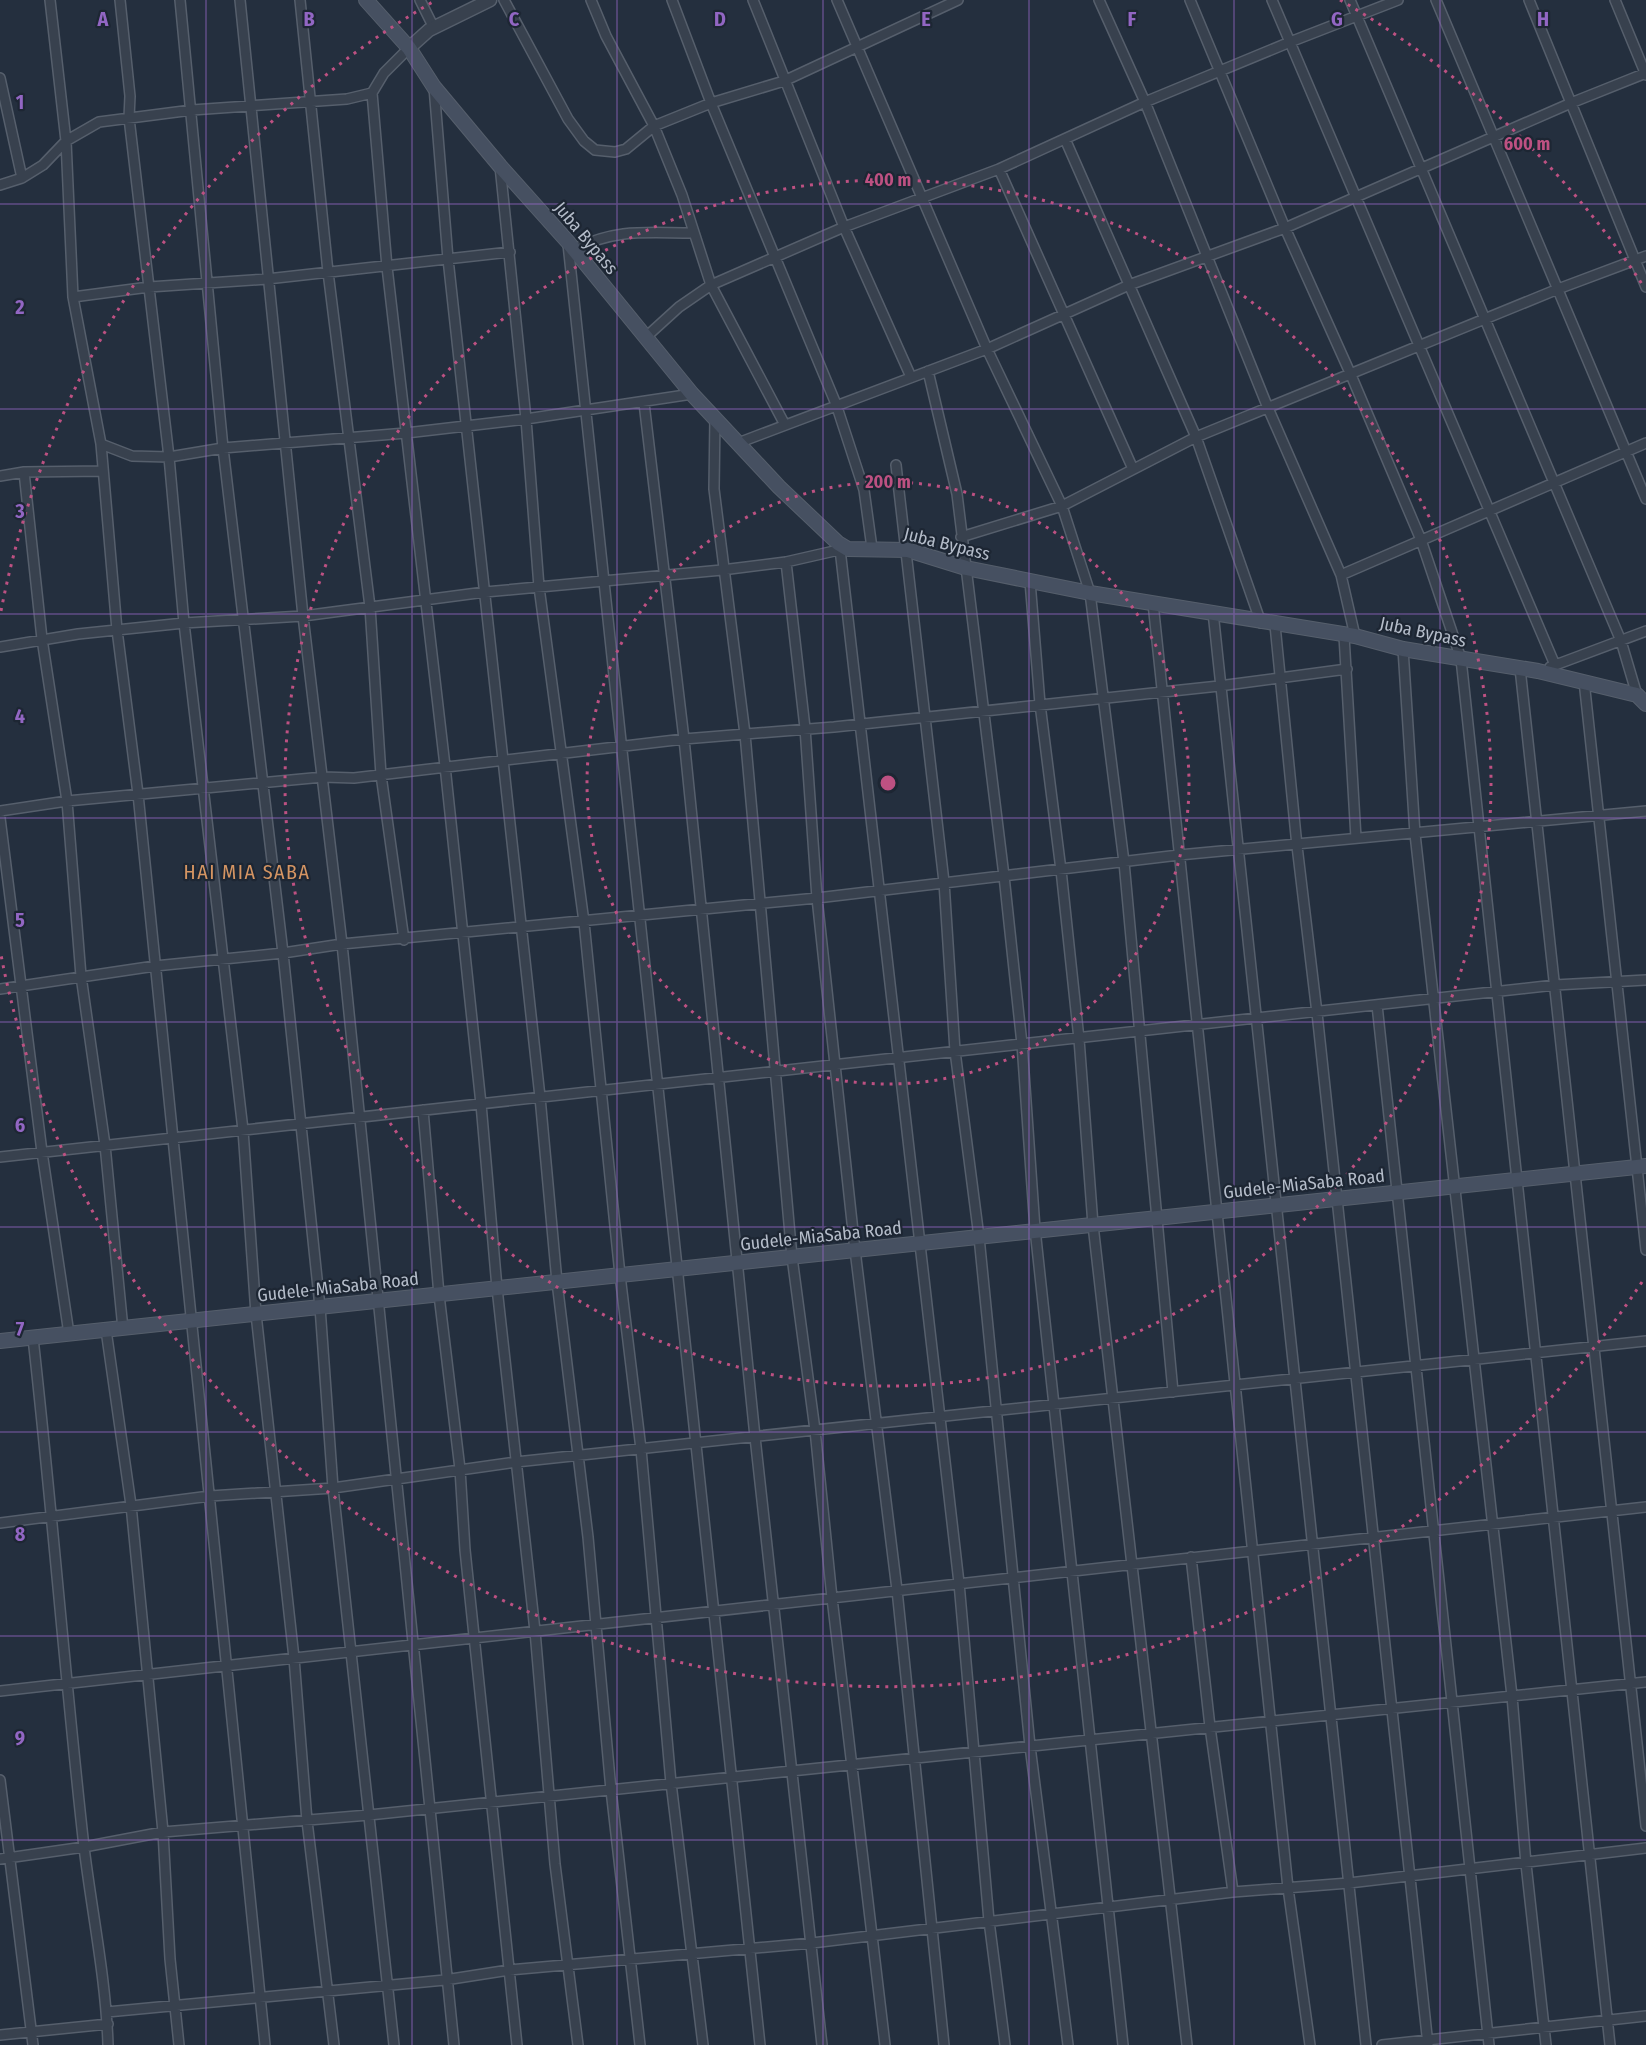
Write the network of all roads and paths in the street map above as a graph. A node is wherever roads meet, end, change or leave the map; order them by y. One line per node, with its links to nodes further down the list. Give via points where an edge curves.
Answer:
1 (51, 0): 46 (street)
2 (120, 0): 42 (street)
3 (180, 0): 41 (street)
4 (240, 0): 40 (street)
5 (300, 0): 36 (street)
6 (366, 0): 29 (main road, Juba Bypass)
7 (420, 0): 26 (street)
8 (490, 0): 26 (street)
9 (504, 0): 43 (street, via 568,118 590,148 615,152 626,149)
10 (591, 0): 43 (street)
11 (672, 0): 38 (street)
12 (753, 0): 33 (street)
13 (837, 0): 28 (street)
14 (930, 0): 24 (street)
15 (958, 0): 24 (street)
16 (1099, 0): 37 (street)
17 (1190, 0): 30 (street)
18 (1272, 0): 27 (street)
19 (1350, 0): 25 (street)
20 (1398, 0): 25 (street)
21 (1436, 0): 44 (street)
22 (1529, 0): 39 (street)
23 (1615, 0): 31 (street)
24 (935, 9): 28 (street)
25 (1358, 18): 27 (street); 49 (street)
26 (434, 28): 29 (street)
27 (1290, 42): 30 (street); 53 (street)
28 (858, 46): 33 (street); 52 (street)
29 (409, 48): 34 (main road, Juba Bypass); 35 (street, via 384,73)
30 (1219, 71): 37 (street); 55 (street)
31 (1646, 74): 39 (street)
32 (0, 78): 50 (street)
33 (784, 81): 38 (street); 54 (street)
34 (434, 87): 47 (main road, Juba Bypass); 62 (street)
35 (372, 93): 36 (street); 64 (street)
36 (309, 101): 40 (street); 65 (street)
37 (1145, 102): 45 (street); 61 (street)
38 (711, 103): 43 (street); 60 (street)
39 (1571, 103): 44 (street); 63 (street)
40 (251, 107): 41 (street); 66 (street)
41 (192, 110): 42 (street); 67 (street)
42 (129, 118): 46 (street, via 99,122); 70 (street)
43 (654, 126): 56 (street)
44 (1495, 135): 49 (street); 72 (street)
45 (1065, 139): 48 (street); 69 (street)
46 (66, 141): 50 (street, via 44,165); 73 (street)
47 (500, 166): 57 (main road, Juba Bypass); 58 (street)
48 (999, 169): 52 (street); 74 (street)
49 (1422, 169): 53 (street); 75 (street)
50 (22, 178): 51 (street)
51 (0, 185)
52 (922, 197): 54 (street); 78 (street)
53 (1356, 198): 55 (street); 77 (street)
54 (844, 227): 60 (street); 81 (street)
55 (1285, 228): 61 (street); 80 (street)
56 (693, 233): 57 (street, via 630,231); 68 (street)
57 (571, 245): 76 (main road, Juba Bypass); 86 (street)
58 (510, 252): 62 (street); 88 (street)
59 (1646, 256): 63 (street)
60 (775, 257): 68 (street); 84 (street)
61 (1206, 258): 69 (street); 85 (street)
62 (448, 259): 64 (street); 89 (street)
63 (1635, 260): 71 (street); 72 (street)
64 (387, 267): 65 (street); 91 (street)
65 (328, 272): 66 (street); 93 (street)
66 (267, 279): 67 (street); 97 (street)
67 (208, 283): 70 (street); 98 (street)
68 (711, 285): 76 (street); 90 (street)
69 (1129, 285): 74 (street); 92 (street)
70 (149, 287): 73 (street); 100 (street)
71 (1646, 287)
72 (1558, 289): 75 (street); 99 (street)
73 (73, 297): 96 (street)
74 (1065, 314): 78 (street); 102 (street)
75 (1485, 319): 77 (street); 106 (street)
76 (646, 337): 82 (main road, Juba Bypass)
77 (1419, 346): 80 (street); 109 (street)
78 (987, 349): 79 (street); 108 (street)
79 (928, 371): 81 (street); 110 (street, via 957,494)
80 (1351, 375): 85 (street); 111 (street)
81 (911, 377): 84 (street)
82 (692, 394): 83 (street); 87 (main road, Juba Bypass)
83 (644, 403): 86 (street); 118 (street)
84 (836, 404): 90 (street); 112 (street, via 864,490)
85 (1268, 408): 92 (street); 119 (street)
86 (588, 411): 88 (street); 120 (street)
87 (715, 417): 94 (main road, Juba Bypass); 117 (street, via 714,489)
88 (526, 419): 89 (street); 122 (street)
89 (467, 425): 91 (street); 123 (street)
90 (785, 425): 94 (street)
91 (406, 433): 93 (street); 125 (street)
92 (1196, 437): 102 (street); 132 (street)
93 (348, 438): 97 (street); 127 (street)
94 (738, 443): 113 (main road, Juba Bypass)
95 (1646, 443): 99 (street)
96 (101, 444): 100 (street, via 132,456); 103 (street)
97 (287, 444): 98 (street); 129 (street)
98 (223, 448): 100 (street); 130 (street)
99 (1626, 453): 106 (street); 107 (street)
100 (170, 457): 131 (street)
101 (896, 465): 114 (street)
102 (1133, 469): 108 (street)
103 (103, 471): 104 (street); 134 (street)
104 (24, 472): 105 (street); 137 (street)
105 (0, 474)
106 (1555, 484): 109 (street); 138 (street)
107 (1646, 499)
108 (1062, 506): 110 (street); 124 (street)
109 (1488, 511): 111 (street); 142 (street)
110 (961, 537): 116 (street)
111 (1421, 540): 119 (street); 141 (street)
112 (872, 548): 113 (main road, Juba Bypass); 114 (main road, Juba Bypass)
113 (844, 549): 115 (street); 155 (street)
114 (908, 550): 116 (main road, Juba Bypass); 154 (street)
115 (786, 562): 117 (street); 156 (street)
116 (966, 568): 121 (main road, Juba Bypass); 153 (street)
117 (723, 570): 118 (street); 157 (street)
118 (667, 575): 120 (street); 158 (street)
119 (1341, 575): 136 (street)
120 (604, 580): 122 (street); 159 (street)
121 (1030, 581): 124 (main road, Juba Bypass); 152 (street)
122 (539, 587): 123 (street); 160 (street)
123 (484, 592): 125 (street); 161 (street)
124 (1089, 593): 126 (main road, Juba Bypass); 150 (street)
125 (426, 598): 127 (street); 162 (street)
126 (1153, 603): 128 (main road, Juba Bypass); 149 (street)
127 (370, 607): 129 (street); 163 (street)
128 (1213, 612): 132 (main road, Juba Bypass); 148 (street)
129 (303, 616): 130 (street); 164 (street)
130 (243, 618): 131 (street); 165 (street)
131 (184, 622): 134 (street); 166 (street)
132 (1261, 623): 133 (main road, Juba Bypass)
133 (1275, 625): 136 (main road, Juba Bypass); 146 (street)
134 (117, 630): 137 (street); 167 (street)
135 (1646, 631): 138 (street)
136 (1350, 636): 140 (main road, Juba Bypass); 144 (street)
137 (42, 639): 139 (street); 168 (street)
138 (1621, 641): 142 (street); 151 (street)
139 (0, 647)
140 (1403, 649): 141 (main road, Juba Bypass); 175 (street)
141 (1461, 659): 143 (main road, Juba Bypass); 174 (street)
142 (1555, 665): 145 (street)
143 (1520, 668): 145 (main road, Juba Bypass); 173 (street)
144 (1347, 669): 146 (street); 176 (street)
145 (1538, 671): 147 (main road, Juba Bypass)
146 (1281, 677): 148 (street); 177 (street)
147 (1584, 681): 151 (main road, Juba Bypass); 171 (street)
148 (1220, 686): 149 (street); 178 (street)
149 (1162, 692): 150 (street); 179 (street)
150 (1102, 697): 152 (street); 180 (street)
151 (1641, 700)
152 (1040, 704): 153 (street); 181 (street)
153 (982, 710): 154 (street); 182 (street)
154 (926, 716): 155 (street); 183 (street)
155 (861, 722): 156 (street); 184 (street)
156 (805, 728): 157 (street); 185 (street)
157 (745, 734): 158 (street); 186 (street)
158 (684, 739): 159 (street); 187 (street)
159 (623, 746): 160 (street); 188 (street)
160 (562, 753): 161 (street); 189 (street)
161 (501, 760): 162 (street); 190 (street)
162 (445, 765): 163 (street); 191 (street)
163 (381, 775): 164 (street); 192 (street)
164 (323, 777): 165 (street); 193 (street)
165 (262, 783): 166 (street); 194 (street)
166 (203, 790): 167 (street); 195 (street)
167 (138, 794): 168 (street); 196 (street)
168 (67, 801): 169 (street); 197 (street)
169 (0, 811)
170 (1646, 811): 171 (street)
171 (1600, 816): 173 (street); 199 (street)
172 (0, 818): 200 (street)
173 (1538, 822): 174 (street); 201 (street)
174 (1479, 828): 175 (street); 203 (street)
175 (1415, 834): 176 (street); 204 (street)
176 (1356, 838): 177 (street)
177 (1297, 846): 178 (street); 206 (street)
178 (1239, 850): 179 (street); 207 (street)
179 (1179, 855): 180 (street); 208 (street)
180 (1124, 862): 181 (street); 209 (street)
181 (1061, 870): 182 (street); 210 (street)
182 (1004, 876): 183 (street); 211 (street)
183 (944, 882): 184 (street); 212 (street)
184 (879, 891): 185 (street); 213 (street)
185 (818, 898): 186 (street); 214 (street)
186 (762, 903): 187 (street); 215 (street)
187 (701, 909): 188 (street); 216 (street)
188 (641, 916): 189 (street); 217 (street)
189 (584, 922): 190 (street); 218 (street)
190 (521, 927): 191 (street); 219 (street)
191 (463, 934): 192 (street); 220 (street)
192 (404, 940): 193 (street)
193 (342, 944): 194 (street); 222 (street)
194 (283, 953): 195 (street); 223 (street)
195 (224, 959): 196 (street); 224 (street)
196 (155, 966): 197 (street); 225 (street)
197 (81, 976): 200 (street); 226 (street)
198 (1646, 980): 199 (street)
199 (1618, 983): 201 (street); 229 (street)
200 (20, 986): 202 (street); 227 (street)
201 (1555, 986): 203 (street); 230 (street)
202 (0, 989)
203 (1497, 992): 204 (street); 231 (street)
204 (1433, 999): 205 (street); 232 (street)
205 (1377, 1005): 206 (street); 233 (street)
206 (1317, 1014): 207 (street); 234 (street)
207 (1258, 1018): 208 (street); 235 (street)
208 (1197, 1025): 209 (street); 236 (street)
209 (1138, 1031): 210 (street); 237 (street)
210 (1078, 1039): 211 (street); 238 (street)
211 (1022, 1044): 212 (street); 239 (street)
212 (955, 1052): 213 (street); 240 (street)
213 (896, 1058): 214 (street); 241 (street)
214 (836, 1065): 215 (street); 242 (street)
215 (775, 1071): 216 (street); 244 (street)
216 (719, 1077): 217 (street); 245 (street)
217 (659, 1086): 218 (street); 246 (street)
218 (600, 1090): 219 (street); 247 (street)
219 (540, 1097): 220 (street); 248 (street)
220 (481, 1104): 221 (street); 249 (street)
221 (423, 1110): 222 (street); 250 (street)
222 (360, 1117): 223 (street); 251 (street)
223 (300, 1124): 224 (street); 252 (street)
224 (243, 1130): 225 (street); 253 (street)
225 (172, 1138): 226 (street); 254 (street)
226 (105, 1145): 227 (street); 255 (street)
227 (42, 1152): 228 (street); 257 (street)
228 (0, 1156)
229 (1642, 1166): 230 (main road, Gudele-MiaSaba Road); 243 (street)
230 (1576, 1173): 231 (main road, Gudele-MiaSaba Road); 261 (street)
231 (1517, 1180): 232 (main road, Gudele-MiaSaba Road); 262 (street)
232 (1455, 1186): 233 (main road, Gudele-MiaSaba Road); 263 (street)
233 (1398, 1192): 234 (main road, Gudele-MiaSaba Road); 264 (street)
234 (1337, 1199): 235 (main road, Gudele-MiaSaba Road); 265 (street)
235 (1277, 1205): 236 (main road, Gudele-MiaSaba Road); 266 (street)
236 (1217, 1212): 237 (main road, Gudele-MiaSaba Road); 267 (street)
237 (1155, 1218): 238 (main road, Gudele-MiaSaba Road); 268 (street)
238 (1093, 1225): 239 (main road, Gudele-MiaSaba Road); 269 (street)
239 (1035, 1229): 240 (main road, Gudele-MiaSaba Road); 270 (street)
240 (979, 1237): 241 (main road, Gudele-MiaSaba Road); 271 (street)
241 (920, 1243): 242 (main road, Gudele-MiaSaba Road); 272 (street)
242 (855, 1250): 244 (main road, Gudele-MiaSaba Road); 273 (street)
243 (1646, 1251)
244 (792, 1257): 245 (main road, Gudele-MiaSaba Road); 274 (street)
245 (738, 1263): 246 (main road, Gudele-MiaSaba Road); 275 (street)
246 (678, 1269): 247 (main road, Gudele-MiaSaba Road); 276 (street)
247 (620, 1275): 248 (main road, Gudele-MiaSaba Road); 277 (street)
248 (557, 1282): 249 (main road, Gudele-MiaSaba Road); 278 (street)
249 (497, 1288): 250 (main road, Gudele-MiaSaba Road); 279 (street)
250 (439, 1294): 251 (main road, Gudele-MiaSaba Road); 280 (street)
251 (379, 1301): 252 (main road, Gudele-MiaSaba Road); 281 (street)
252 (320, 1307): 253 (main road, Gudele-MiaSaba Road); 282 (street)
253 (256, 1314): 254 (main road, Gudele-MiaSaba Road); 283 (street)
254 (191, 1321): 255 (main road, Gudele-MiaSaba Road); 284 (street)
255 (123, 1329): 256 (main road, Gudele-MiaSaba Road)
256 (106, 1330): 257 (main road, Gudele-MiaSaba Road); 285 (street)
257 (69, 1334): 258 (main road, Gudele-MiaSaba Road)
258 (33, 1338): 259 (main road, Gudele-MiaSaba Road); 289 (street)
259 (0, 1341)
260 (1646, 1341): 261 (street)
261 (1594, 1346): 262 (street); 287 (street)
262 (1536, 1353): 263 (street); 288 (street)
263 (1474, 1359): 264 (street); 290 (street)
264 (1416, 1366): 265 (street); 292 (street)
265 (1356, 1372): 266 (street); 293 (street)
266 (1296, 1379): 267 (street); 294 (street)
267 (1235, 1385): 268 (street); 295 (street)
268 (1173, 1392): 269 (street)
269 (1112, 1398): 270 (street); 297 (street)
270 (1055, 1404): 271 (street); 298 (street)
271 (997, 1411): 272 (street); 299 (street)
272 (941, 1417): 273 (street); 300 (street)
273 (878, 1424): 274 (street); 301 (street)
274 (815, 1430): 275 (street); 302 (street)
275 (755, 1437): 276 (street); 303 (street)
276 (696, 1443): 277 (street); 304 (street)
277 (640, 1449): 278 (street); 305 (street)
278 (578, 1456): 279 (street); 306 (street)
279 (516, 1462): 280 (street); 307 (street)
280 (460, 1469): 281 (street); 308 (street)
281 (398, 1480): 282 (street); 309 (street)
282 (333, 1488): 283 (street); 310 (street)
283 (274, 1492): 284 (street); 311 (street)
284 (210, 1496): 285 (street); 312 (street)
285 (131, 1505): 289 (street); 313 (street)
286 (1646, 1507): 287 (street)
287 (1612, 1510): 288 (street); 316 (street)
288 (1553, 1516): 290 (street); 317 (street)
289 (53, 1517): 291 (street); 315 (street)
290 (1492, 1523): 292 (street); 319 (street)
291 (0, 1524)
292 (1434, 1530): 293 (street); 320 (street)
293 (1373, 1536): 294 (street); 321 (street)
294 (1313, 1543): 295 (street); 322 (street)
295 (1253, 1550): 296 (street); 323 (street)
296 (1191, 1557): 297 (street); 324 (street)
297 (1131, 1564): 298 (street); 325 (street)
298 (1074, 1570): 299 (street); 326 (street)
299 (1015, 1577): 300 (street); 327 (street)
300 (959, 1583): 301 (street); 328 (street)
301 (897, 1590): 302 (street); 329 (street)
302 (832, 1598): 303 (street); 330 (street)
303 (774, 1604): 304 (street); 331 (street)
304 (714, 1611): 305 (street); 332 (street)
305 (656, 1617): 306 (street); 334 (street)
306 (596, 1624): 307 (street); 335 (street)
307 (535, 1631): 308 (street); 336 (street)
308 (475, 1638): 309 (street); 337 (street)
309 (412, 1645): 310 (street); 338 (street)
310 (352, 1652): 311 (street); 339 (street)
311 (294, 1658): 312 (street); 340 (street)
312 (227, 1666): 313 (street); 342 (street)
313 (147, 1675): 315 (street); 343 (street)
314 (1646, 1682): 316 (street)
315 (69, 1683): 318 (street); 344 (street)
316 (1631, 1683): 317 (street); 341 (street)
317 (1572, 1690): 319 (street); 346 (street)
318 (0, 1691)
319 (1512, 1696): 320 (street); 348 (street)
320 (1452, 1702): 321 (street); 349 (street)
321 (1392, 1708): 322 (street); 350 (street)
322 (1331, 1714): 323 (street); 351 (street)
323 (1270, 1721): 324 (street); 352 (street)
324 (1210, 1727): 325 (street); 353 (street)
325 (1151, 1733): 326 (street); 354 (street)
326 (1090, 1739): 327 (street); 355 (street)
327 (1030, 1746): 328 (street); 356 (street)
328 (976, 1751): 329 (street); 357 (street)
329 (914, 1758): 330 (street); 358 (street)
330 (852, 1764): 331 (street); 359 (street)
331 (792, 1770): 332 (street); 360 (street)
332 (732, 1777): 334 (street); 361 (street)
333 (0, 1780): 347 (street)
334 (671, 1783): 335 (street); 362 (street)
335 (611, 1790): 336 (street); 363 (street)
336 (550, 1796): 337 (street); 364 (street)
337 (490, 1802): 338 (street); 365 (street)
338 (429, 1808): 339 (street); 366 (street)
339 (369, 1815): 340 (street); 367 (street)
340 (307, 1821): 342 (street); 368 (street)
341 (1646, 1826)
342 (241, 1828): 343 (street); 369 (street)
343 (163, 1832): 344 (street); 370 (street)
344 (84, 1848): 347 (street); 371 (street)
345 (1646, 1848): 346 (street)
346 (1589, 1856): 348 (street); 373 (street)
347 (5, 1858): 376 (street)
348 (1526, 1864): 349 (street); 375 (street)
349 (1470, 1868): 350 (street); 377 (street)
350 (1409, 1875): 351 (street); 379 (street)
351 (1349, 1883): 352 (street); 400 (street)
352 (1288, 1888): 353 (street); 399 (street)
353 (1233, 1892): 354 (street)
354 (1170, 1901): 355 (street); 398 (street)
355 (1110, 1909): 356 (street); 397 (street)
356 (1053, 1914): 357 (street); 396 (street)
357 (989, 1922): 358 (street); 395 (street)
358 (931, 1928): 359 (street); 394 (street)
359 (873, 1936): 360 (street); 393 (street)
360 (812, 1943): 361 (street); 392 (street)
361 (750, 1950): 362 (street); 391 (street)
362 (691, 1954): 363 (street); 390 (street)
363 (631, 1961): 364 (street); 389 (street)
364 (569, 1965): 365 (street); 388 (street)
365 (509, 1970): 366 (street); 387 (street)
366 (445, 1980): 367 (street); 386 (street)
367 (389, 1986): 368 (street); 385 (street)
368 (328, 1992): 369 (street); 384 (street)
369 (260, 1997): 370 (street); 383 (street)
370 (174, 2004): 371 (street); 382 (street)
371 (107, 2012): 374 (street)
372 (1646, 2016): 373 (street)
373 (1607, 2021): 375 (street); 404 (street)
374 (108, 2024): 376 (street); 381 (street)
375 (1544, 2029): 377 (street); 403 (street)
376 (31, 2032): 378 (street); 380 (street)
377 (1488, 2034): 379 (street); 402 (street)
378 (0, 2035)
379 (1427, 2042): 401 (street)
380 (33, 2045)
381 (108, 2045)
382 (179, 2045)
383 (265, 2045)
384 (334, 2045)
385 (394, 2045)
386 (454, 2045)
387 (517, 2045)
388 (578, 2045)
389 (640, 2045)
390 (704, 2045)
391 (759, 2045)
392 (822, 2045)
393 (885, 2045)
394 (944, 2045)
395 (1005, 2045)
396 (1068, 2045)
397 (1123, 2045)
398 (1187, 2045)
399 (1310, 2045)
400 (1366, 2045)
401 (1382, 2045)
402 (1489, 2045)
403 (1546, 2045)
404 (1610, 2045)

